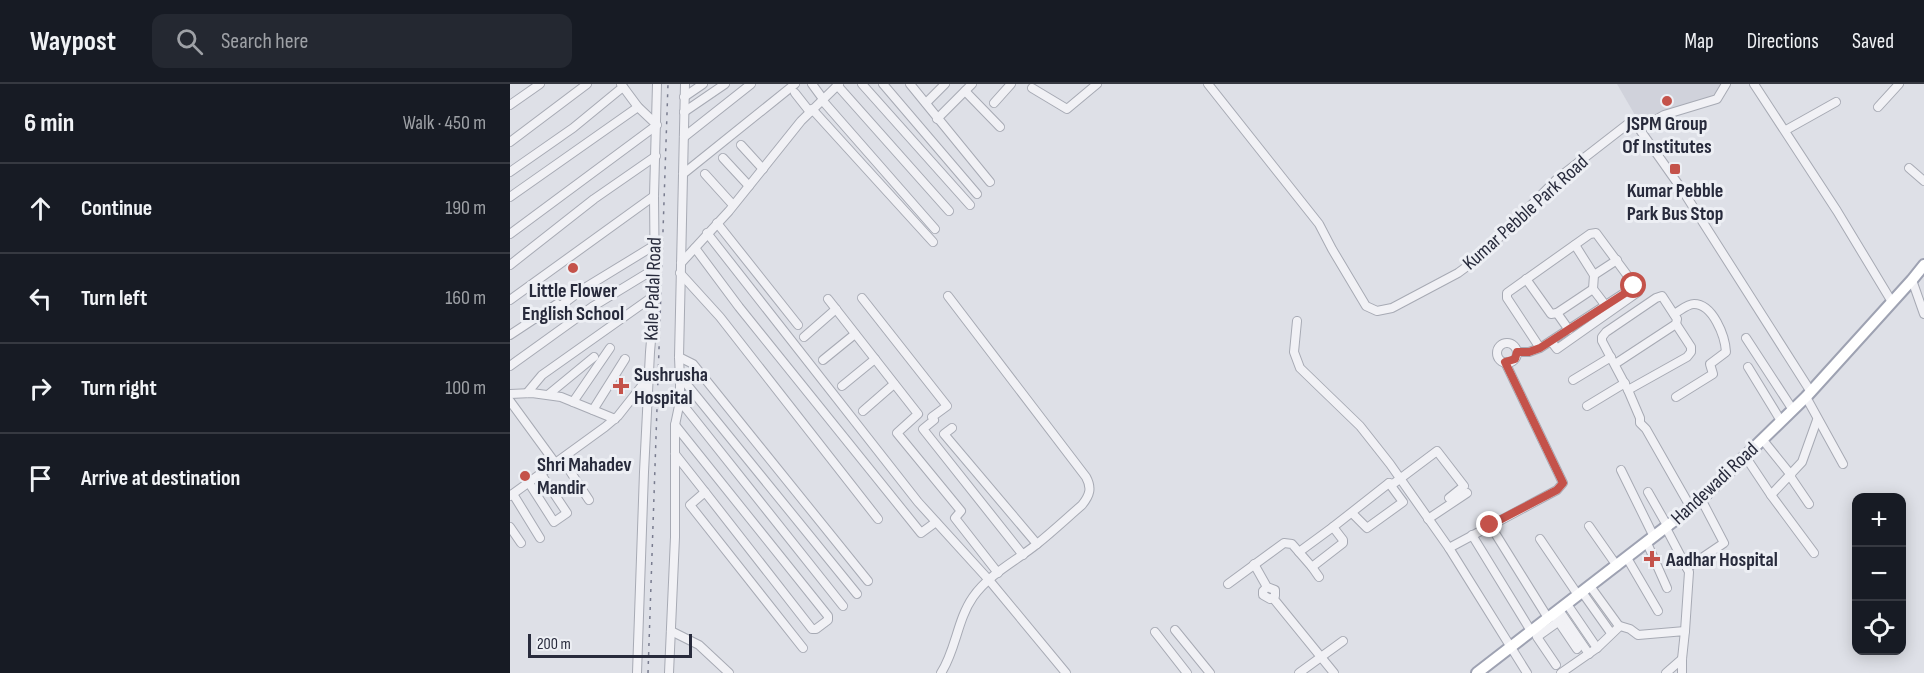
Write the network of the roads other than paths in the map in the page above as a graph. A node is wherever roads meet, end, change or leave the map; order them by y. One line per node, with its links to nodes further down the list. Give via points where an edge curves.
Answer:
1 (540, 84): 31 (street)
2 (587, 84): 42 (street)
3 (657, 84): 37 (street, Kale Padal Road)
4 (685, 84): 26 (street)
5 (703, 84): 26 (street)
6 (725, 84): 35 (street)
7 (751, 84): 41 (street)
8 (795, 84): 49 (street)
9 (812, 84): 27 (street)
10 (862, 84): 58 (street)
11 (883, 84): 54 (street)
12 (945, 84): 30 (street)
13 (972, 84): 24 (street)
14 (1011, 84): 29 (street)
15 (1097, 84): 23 (street, via 1067,109)
16 (1208, 84): 39 (street, Kumar Pebble Park Road, via 1319,224 1366,306 1377,311 1470,265 1580,160 1633,120)
17 (1725, 84): 39 (street, via 1717,99 1664,115)
18 (1754, 84): 40 (street)
19 (1899, 84): 33 (street)
20 (622, 85): 32 (street); 48 (street, via 573,128)
21 (838, 85): 27 (street); 59 (street)
22 (912, 85): 30 (street)
23 (1032, 88)
24 (965, 91): 36 (street); 38 (street)
25 (795, 93): 34 (street)
26 (684, 97): 35 (street)
27 (823, 99): 34 (street); 61 (street)
28 (1836, 102): 40 (street)
29 (994, 103)
30 (926, 104): 36 (street)
31 (510, 105)
32 (638, 107): 37 (street); 56 (street)
33 (1878, 107)
34 (811, 110): 47 (street); 64 (street)
35 (684, 112): 41 (street)
36 (937, 118): 52 (street)
37 (657, 125): 44 (street, Kale Padal Road); 63 (street)
38 (1000, 127)
39 (1640, 129): 122 (street, via 1683,191)
40 (1786, 130): 86 (street)
41 (684, 137): 49 (street)
42 (510, 142)
43 (741, 145): 47 (street)
44 (656, 156): 55 (street, Kale Padal Road); 70 (street)
45 (723, 158): 53 (street)
46 (1909, 168): 51 (street)
47 (763, 169): 53 (street)
48 (510, 171)
49 (683, 174): 69 (street)
50 (705, 174): 57 (street)
51 (1924, 181)
52 (990, 182)
53 (749, 186): 57 (street)
54 (977, 194)
55 (654, 196): 65 (street, Kale Padal Road); 85 (street)
56 (510, 197)
57 (733, 205): 60 (street)
58 (970, 205)
59 (950, 211)
60 (717, 223): 62 (street); 94 (street)
61 (935, 229)
62 (707, 233): 67 (street); 162 (street)
63 (510, 234)
64 (933, 242)
65 (655, 245): 72 (street, Kale Padal Road); 97 (street)
66 (1575, 245): 68 (street, via 1596,233); 74 (street); 75 (street)
67 (695, 248): 69 (street); 162 (street, via 921,533)
68 (1617, 260): 74 (street); 78 (street)
69 (681, 263): 73 (street)
70 (510, 265)
71 (1924, 265): 76 (main road, Handewadi Road)
72 (656, 268): 81 (street, Kale Padal Road); 111 (street, via 592,306)
73 (680, 273): 77 (street); 80 (street)
74 (1594, 275): 79 (street)
75 (1526, 279): 89 (street, via 1551,314); 102 (street, via 1507,292 1507,298)
76 (1912, 280): 86 (main road, Handewadi Road); 91 (street)
77 (693, 286): 80 (street); 160 (street)
78 (1634, 286): 87 (street); 100 (street, via 1638,292 1557,349)
79 (1593, 289): 87 (street); 89 (street)
80 (680, 291): 105 (street)
81 (655, 295): 113 (street, Kale Padal Road); 119 (street, via 542,375)
82 (948, 296): 173 (street, via 1089,483 1089,494 1082,505)
83 (862, 298): 177 (street, via 947,406 923,429)
84 (828, 299): 88 (street)
85 (510, 300)
86 (1892, 302): 122 (main road, Handewadi Road)
87 (1606, 306): 95 (street)
88 (836, 309): 96 (street); 98 (street)
89 (1557, 313): 95 (street)
90 (1674, 314): 93 (street); 109 (street, via 1660,296 1606,332 1603,343); 123 (street, via 1691,304 1701,305 1718,321 1725,347 1725,352 1710,364 1713,374)
91 (1924, 314)
92 (1297, 321): 144 (street, via 1294,352 1300,368 1360,426)
93 (1676, 324): 109 (street); 118 (street, via 1691,347 1688,357)
94 (798, 325)
95 (1569, 330): 100 (street)
96 (855, 334): 107 (street); 108 (street)
97 (510, 335)
98 (804, 337)
99 (1746, 338): 129 (street)
100 (1551, 341): 102 (street)
101 (610, 348): 126 (street)
102 (1540, 348): 103 (street)
103 (1517, 352): 110 (street, via 1515,359); 110 (street, via 1510,344 1499,347 1499,358)
104 (594, 357): 121 (street)
105 (679, 357): 114 (street); 186 (street, via 693,364)
106 (625, 359): 128 (street)
107 (823, 360)
108 (875, 360): 116 (street); 117 (street)
109 (1613, 360): 115 (street); 118 (street)
110 (1505, 362): 163 (street, via 1563,483 1557,490)
111 (510, 366)
112 (1748, 367): 133 (street)
113 (648, 378): 131 (street); 211 (street, Kale Padal Road)
114 (680, 380): 125 (street); 190 (street, via 687,382)
115 (1573, 380)
116 (894, 384): 130 (street); 183 (street, via 918,414 897,433 961,511 955,518)
117 (842, 386)
118 (1627, 387): 127 (street); 158 (street, via 1640,423)
119 (527, 393): 120 (street); 121 (street)
120 (510, 394)
121 (549, 394): 126 (street)
122 (1808, 395): 129 (main road, Handewadi Road); 132 (street)
123 (1676, 397)
124 (510, 401): 139 (street)
125 (680, 401): 134 (street); 191 (street)
126 (573, 402): 128 (street)
127 (1587, 406)
128 (593, 410): 131 (street)
129 (1792, 410): 133 (main road, Handewadi Road)
130 (862, 411)
131 (615, 419): 139 (street)
132 (1817, 420): 140 (street); 143 (street, via 1802,462)
133 (1781, 421): 136 (main road, Handewadi Road)
134 (675, 425): 137 (street); 147 (street, via 828,620 812,629)
135 (952, 428): 173 (street, via 944,435)
136 (1762, 439): 138 (main road, Handewadi Road); 143 (street)
137 (675, 454): 147 (street); 196 (street)
138 (1745, 456): 151 (street); 154 (main road, Handewadi Road)
139 (559, 462): 142 (street); 155 (street)
140 (1843, 464)
141 (1621, 470): 171 (street)
142 (542, 474): 145 (street); 152 (street)
143 (1790, 476): 151 (street); 156 (street)
144 (1400, 479): 146 (street); 153 (street, via 1437,451 1464,486); 161 (street)
145 (529, 483): 150 (street); 157 (street)
146 (1389, 483): 159 (street); 159 (street, via 1403,502 1367,528)
147 (705, 492): 203 (street, via 690,505)
148 (1648, 492): 167 (street)
149 (1467, 493): 161 (street)
150 (512, 495): 169 (street)
151 (1772, 495): 176 (street)
152 (556, 496): 157 (street); 157 (street, via 567,513 554,522)
153 (1449, 498)
154 (1701, 499): 158 (main road, Handewadi Road); 182 (street, via 1724,543)
155 (589, 500)
156 (1809, 504)
157 (543, 505)
158 (1690, 508): 167 (main road, Handewadi Road)
159 (1352, 513): 166 (street)
160 (878, 519)
161 (1428, 519): 174 (street)
162 (936, 522): 185 (street)
163 (1490, 525): 168 (street); 193 (street)
164 (1589, 526): 180 (street)
165 (510, 527): 172 (street)
166 (1334, 527): 175 (street); 181 (street, via 1343,543)
167 (1667, 527): 171 (main road, Handewadi Road); 182 (street)
168 (1472, 535): 174 (street); 197 (street)
169 (540, 538)
170 (1540, 539): 189 (street)
171 (1650, 540): 178 (main road, Handewadi Road); 188 (street)
172 (521, 543)
173 (1037, 544): 177 (street)
174 (1449, 549): 202 (street)
175 (1299, 552): 179 (street, via 1292,544 1284,543); 181 (street)
176 (1814, 553)
177 (1023, 555): 183 (street)
178 (1627, 558): 180 (main road, Handewadi Road); 192 (street)
179 (1254, 564): 187 (street); 207 (street, via 1267,587 1275,590 1273,598)
180 (1617, 566): 189 (main road, Handewadi Road)
181 (1312, 567): 184 (street)
182 (1687, 568): 198 (street)
183 (998, 573): 185 (street)
184 (1319, 577)
185 (989, 580): 214 (street, via 968,605); 215 (street)
186 (868, 581)
187 (1228, 584)
188 (1667, 588)
189 (1583, 591): 193 (main road, Handewadi Road); 194 (street); 200 (street)
190 (857, 594)
191 (843, 606)
192 (1658, 611)
193 (1554, 617): 197 (main road, Handewadi Road); 204 (street); 205 (street); 206 (street); 209 (street, via 1537,637)
194 (1619, 626): 198 (street, via 1638,635); 200 (street)
195 (1175, 630): 217 (street)
196 (670, 631): 212 (street); 213 (street, via 699,645)
197 (1531, 631): 202 (main road, Handewadi Road)
198 (1685, 631): 208 (street)
199 (1155, 632): 216 (street)
200 (1611, 633): 204 (street)
201 (1344, 641): 207 (street)
202 (1510, 647): 210 (main road, Handewadi Road); 220 (street)
203 (802, 648)
204 (1597, 648): 206 (street)
205 (1577, 649)
206 (1589, 654): 221 (street)
207 (1321, 655): 218 (street); 219 (street)
208 (1682, 659): 222 (street); 223 (street)
209 (1557, 665)
210 (1481, 672)
211 (637, 673)
212 (669, 673)
213 (729, 673)
214 (941, 673)
215 (1066, 673)
216 (1187, 673)
217 (1210, 673)
218 (1299, 673)
219 (1334, 673)
220 (1527, 673)
221 (1561, 673)
222 (1666, 673)
223 (1682, 673)

